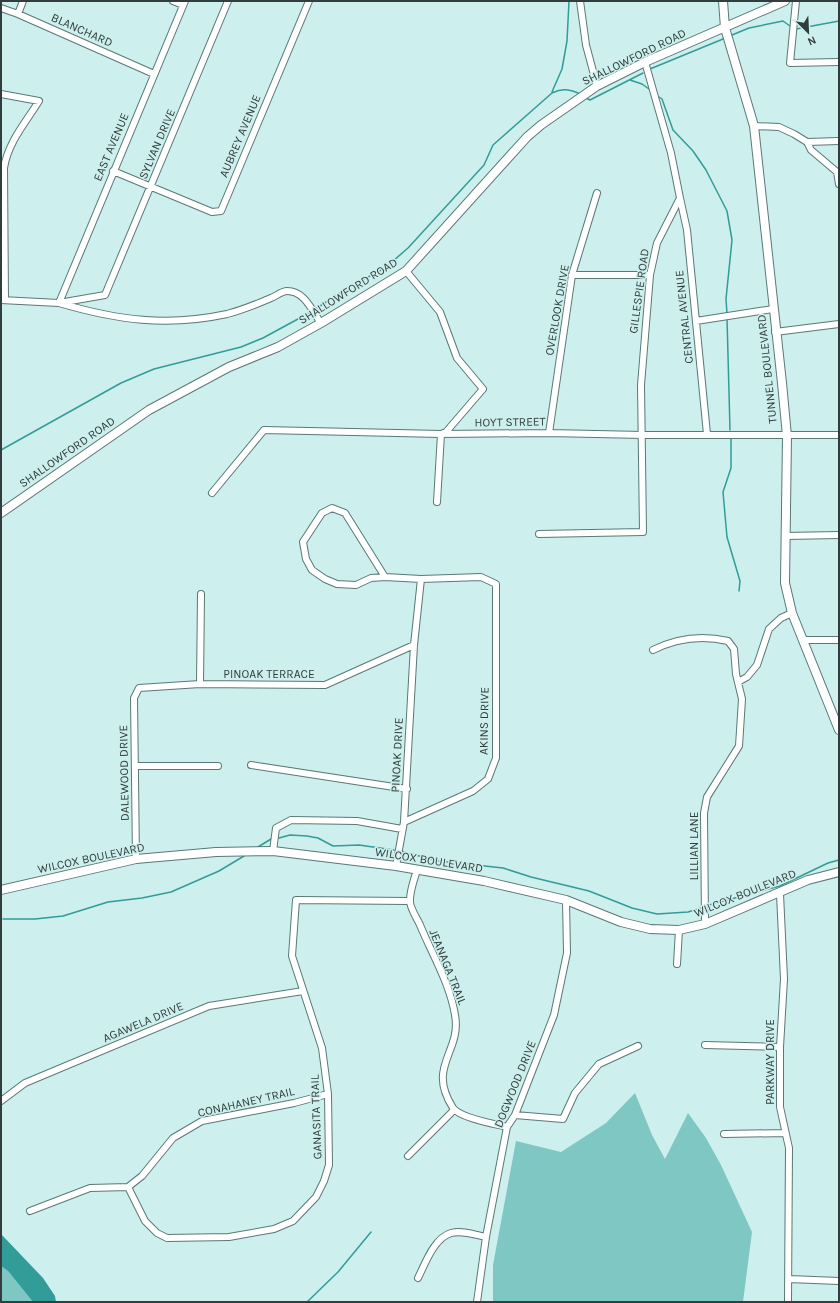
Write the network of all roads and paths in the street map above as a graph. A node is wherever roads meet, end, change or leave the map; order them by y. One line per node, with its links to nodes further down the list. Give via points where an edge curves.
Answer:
1 (23, 1): 11 (street)
2 (173, 1): 9 (street)
3 (228, 1): 23 (street, SYLVAN DRIVE)
4 (309, 1): 23 (street, AUBREY AVENUE, via 220,211 212,212)
5 (580, 1): 16 (street, via 586,45)
6 (723, 1): 12 (main road, TUNNEL BOULEVARD)
7 (785, 1): 12 (main road, SHALLOWFORD ROAD)
8 (796, 1): 14 (street, via 790,63)
9 (184, 3): 15 (street, EAST AVENUE)
10 (1, 8): 11 (street, BLANCHARD)
11 (18, 14): 15 (street, BLANCHARD)
12 (725, 28): 13 (main road, SHALLOWFORD ROAD); 18 (main road, TUNNEL BOULEVARD)
13 (645, 62): 16 (main road, SHALLOWFORD ROAD); 25 (street, via 671,153)
14 (839, 62)
15 (154, 74): 21 (street, EAST AVENUE)
16 (597, 86): 26 (main road, SHALLOWFORD ROAD, via 541,124 527,137)
17 (1, 94): 29 (street, via 39,101 6,156)
18 (754, 126): 20 (street, via 779,127); 31 (main road, TUNNEL BOULEVARD)
19 (839, 141): 20 (street)
20 (807, 142): 22 (street, via 811,150 837,172)
21 (113, 171): 23 (street); 30 (street, EAST AVENUE)
22 (839, 184)
23 (150, 188): 30 (street, SYLVAN DRIVE, via 105,295)
24 (597, 193): 28 (street, OVERLOOK DRIVE)
25 (680, 198): 27 (street, GILLESPIE ROAD, via 657,243); 32 (street, CENTRAL AVENUE, via 687,230)
26 (406, 271): 33 (main road, SHALLOWFORD ROAD); 37 (street, via 440,312 457,358 483,389 446,432)
27 (650, 275): 28 (street); 39 (street, GILLESPIE ROAD, via 641,377)
28 (572, 276): 36 (street, OVERLOOK DRIVE)
29 (3, 300): 30 (street)
30 (59, 302): 33 (street, via 112,317 184,321 228,314 286,291 298,293 307,301)
31 (773, 309): 32 (street); 35 (main road, TUNNEL BOULEVARD)
32 (696, 321): 38 (street, CENTRAL AVENUE)
33 (321, 323): 44 (main road, SHALLOWFORD ROAD, via 278,347 229,367 148,410)
34 (839, 324): 35 (street)
35 (775, 332): 41 (main road, TUNNEL BOULEVARD)
36 (549, 433): 37 (street, HOYT STREET); 39 (street, HOYT STREET)
37 (441, 434): 42 (street, HOYT STREET, via 264,430); 43 (street)
38 (707, 434): 39 (street, HOYT STREET); 41 (street, HOYT STREET)
39 (642, 435): 45 (street, GILLESPIE ROAD, via 643,532)
40 (839, 435): 41 (street, HOYT STREET)
41 (787, 436): 47 (main road, TUNNEL BOULEVARD)
42 (212, 493)
43 (437, 502)
44 (1, 513)
45 (539, 534)
46 (839, 535): 47 (street)
47 (785, 536): 51 (main road, TUNNEL BOULEVARD, via 785,583)
48 (385, 577): 48 (street, via 371,578 356,584 337,584 312,570 306,559 303,542 322,513 332,508 345,513); 49 (street)
49 (421, 579): 54 (street, PINOAK DRIVE); 64 (street, AKINS DRIVE, via 481,577 496,584 496,758 488,779 473,791)
50 (201, 594): 57 (street)
51 (792, 613): 52 (main road, TUNNEL BOULEVARD); 56 (street, via 781,618 769,629 757,665 747,677)
52 (804, 640): 53 (street); 59 (main road, TUNNEL BOULEVARD)
53 (839, 640)
54 (414, 645): 57 (street, PINOAK TERRACE, via 325,685); 63 (street, PINOAK DRIVE)
55 (653, 650): 56 (street, LILLIAN LANE, via 687,639 710,637 728,641 734,649)
56 (738, 682): 74 (street, LILLIAN LANE, via 742,699 739,746 706,797)
57 (200, 684): 58 (street, PINOAK TERRACE)
58 (139, 688): 61 (street, DALEWOOD DRIVE, via 134,698)
59 (839, 730)
60 (251, 765): 63 (street)
61 (135, 766): 62 (street); 66 (street, DALEWOOD DRIVE)
62 (218, 766)
63 (407, 789): 64 (street, PINOAK DRIVE)
64 (403, 826): 65 (street, via 357,821 291,820 276,828); 67 (street, PINOAK DRIVE)
65 (272, 851): 66 (main road, WILCOX BOULEVARD, via 216,852); 67 (main road, WILCOX BOULEVARD)
66 (136, 859): 70 (main road, WILCOX BOULEVARD)
67 (396, 866): 68 (main road, WILCOX BOULEVARD)
68 (417, 870): 72 (main road, WILCOX BOULEVARD, via 484,881); 73 (street)
69 (839, 872): 71 (main road, WILCOX BOULEVARD, via 808,880)
70 (1, 890)
71 (780, 894): 74 (main road, WILCOX BOULEVARD); 80 (street, PARKWAY DRIVE, via 784,979)
72 (566, 900): 75 (main road, WILCOX BOULEVARD, via 621,922 650,929); 84 (street, DOGWOOD DRIVE, via 567,953 554,1015)
73 (409, 901): 77 (street, GANASITA TRAIL, via 296,900 292,956); 83 (street, JEANAGA TRAIL, via 452,999 456,1017 455,1034 442,1078)
74 (705, 924): 75 (main road, WILCOX BOULEVARD)
75 (679, 930): 76 (street)
76 (677, 964)
77 (302, 991): 81 (street, GANASITA TRAIL, via 322,1048); 82 (street, AGAWELA DRIVE, via 209,1006 25,1083)
78 (705, 1045): 80 (street)
79 (638, 1046): 84 (street, via 599,1064 574,1093 563,1119)
80 (780, 1047): 86 (street, PARKWAY DRIVE, via 780,1107)
81 (328, 1094): 89 (street, CONAHANEY TRAIL, via 202,1121 173,1138 142,1176); 89 (street, GANASITA TRAIL, via 329,1165 316,1197 293,1221 274,1229 228,1237 167,1238 145,1221)
82 (1, 1101)
83 (454, 1110): 85 (street, via 471,1118); 88 (street)
84 (515, 1115): 85 (street, DOGWOOD DRIVE)
85 (507, 1127): 91 (street, DOGWOOD DRIVE)
86 (785, 1132): 87 (street); 93 (street, PARKWAY DRIVE, via 789,1148)
87 (724, 1134)
88 (408, 1156)
89 (128, 1187): 90 (street, via 90,1188)
90 (30, 1211)
91 (486, 1237): 92 (street, via 450,1233 433,1250); 95 (street, DOGWOOD DRIVE)
92 (418, 1278)
93 (789, 1280): 94 (street); 96 (street, PARKWAY DRIVE)
94 (839, 1281)
95 (477, 1302)
96 (788, 1302)

